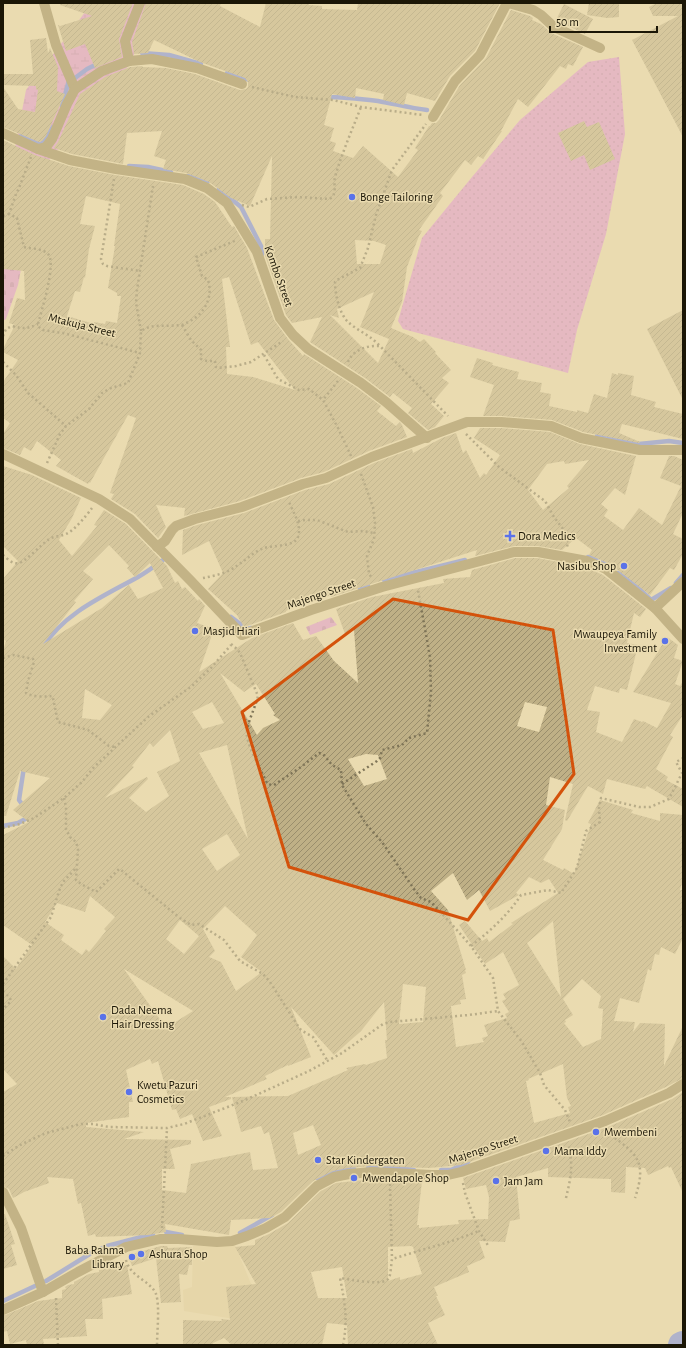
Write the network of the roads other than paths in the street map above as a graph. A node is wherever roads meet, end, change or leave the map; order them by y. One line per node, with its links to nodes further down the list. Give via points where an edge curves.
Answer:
1 (44, 3): 7 (street, via 56,45)
2 (140, 3): 5 (street, via 126,41)
3 (508, 3): 4 (street, via 533,10 554,27); 8 (street, via 480,55 455,81)
4 (600, 48)
5 (130, 61): 6 (street, via 152,59 190,67); 7 (street, via 102,71)
6 (242, 84)
7 (75, 89): 10 (street, via 52,139 46,147)
8 (433, 117)
9 (3, 133): 10 (street, Kombo Street)
10 (38, 149): 11 (street, Kombo Street, via 70,160 184,179 207,188 227,203 257,252 280,318 293,335 308,349 386,402)
11 (426, 438): 12 (street, via 467,422 484,421 551,426 581,438 640,450); 14 (street, via 372,457 326,478 242,507 176,526)
12 (683, 450)
13 (3, 454): 14 (street, via 99,499 130,519)
14 (157, 547): 16 (street, Majengo Street, via 242,635 382,587 514,552 538,552 587,561 606,569)
15 (683, 582): 16 (street)
16 (655, 608): 17 (street, Majengo Street)
17 (683, 639)
18 (683, 1084): 20 (street, Majengo Street, via 669,1093 605,1121 461,1172 448,1175 372,1172 334,1177 317,1186 285,1217 266,1228 232,1241 160,1239 126,1247)
19 (3, 1192): 20 (street, via 21,1228)
20 (43, 1292): 21 (street, Majengo Street)
21 (3, 1310)

